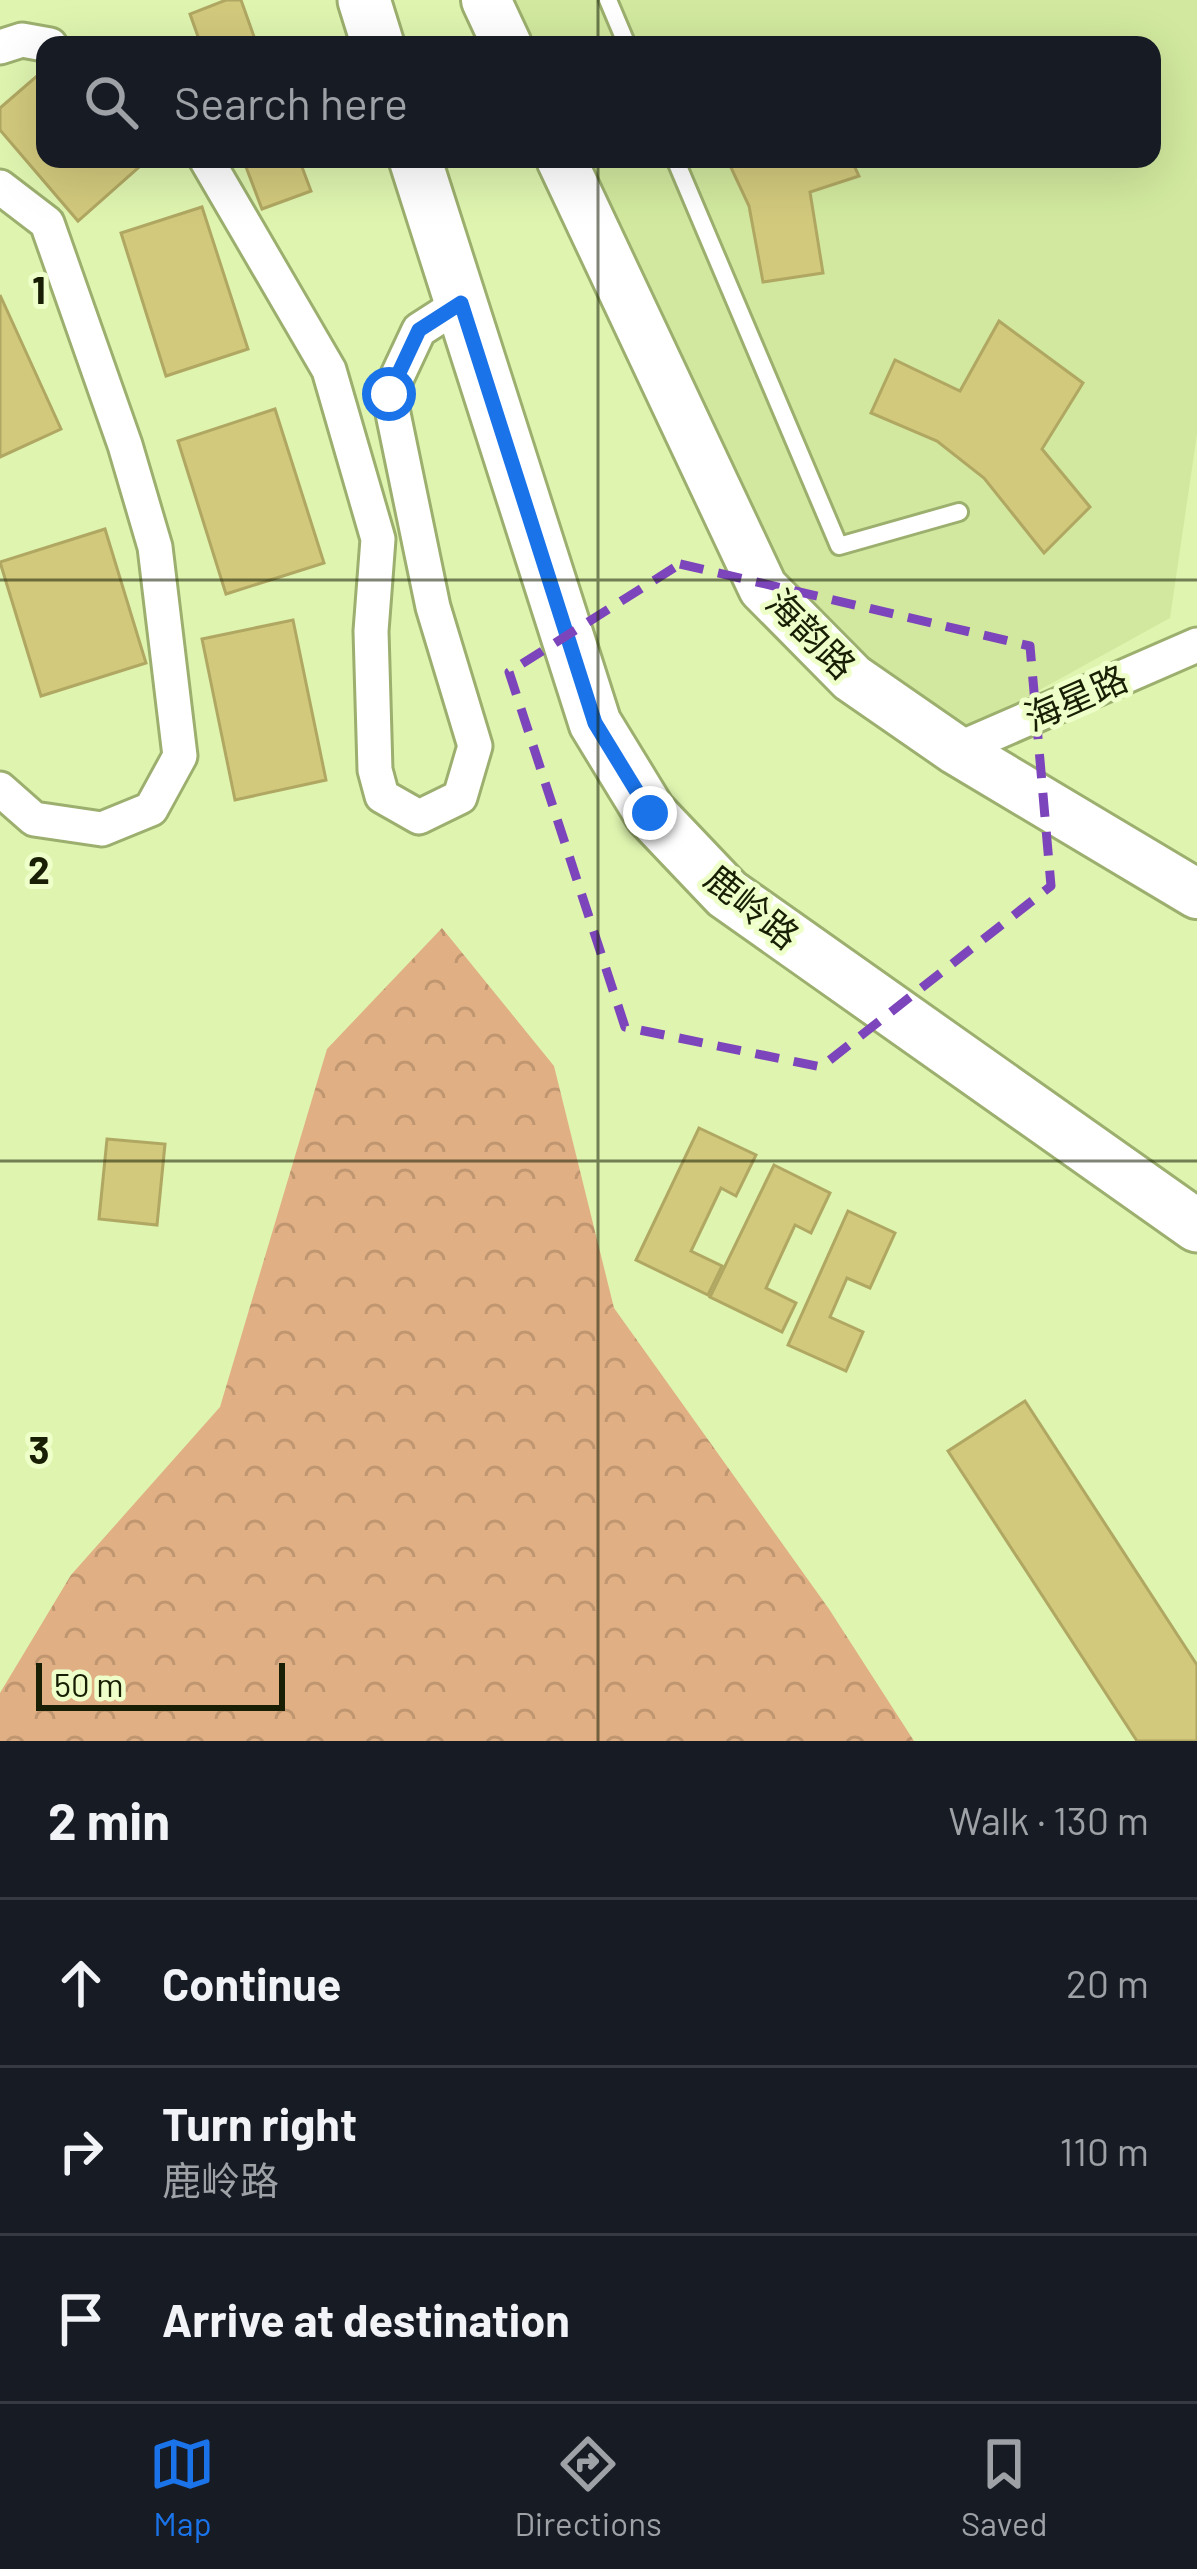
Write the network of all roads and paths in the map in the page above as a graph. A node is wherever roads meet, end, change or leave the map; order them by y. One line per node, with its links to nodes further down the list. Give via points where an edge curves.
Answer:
1 (364, 0): 4 (main road)
2 (486, 0): 5 (street)
3 (608, 0): 6 (lane)
4 (375, 36)
5 (504, 36)
6 (623, 36)
7 (36, 42): 8 (street)
8 (0, 47)
9 (211, 168): 14 (street, via 329,370 378,539 375,770 382,796 418,817 460,796 475,746 433,607 389,394 419,330)
10 (418, 168): 14 (main road, 鹿岭路)
11 (565, 168): 17 (street, 海韵路, via 763,588 852,678)
12 (679, 168): 15 (lane, via 839,546)
13 (0, 187): 18 (street, via 46,223 125,445 155,547 180,756 151,808 102,829 34,819)
14 (461, 303): 20 (main road, 鹿岭路, via 595,723 650,813 727,894)
15 (959, 512)
16 (1197, 645): 17 (street, 海星路)
17 (956, 750): 19 (street, 海韵路)
18 (0, 789)
19 (1197, 894)
20 (1197, 1226)

